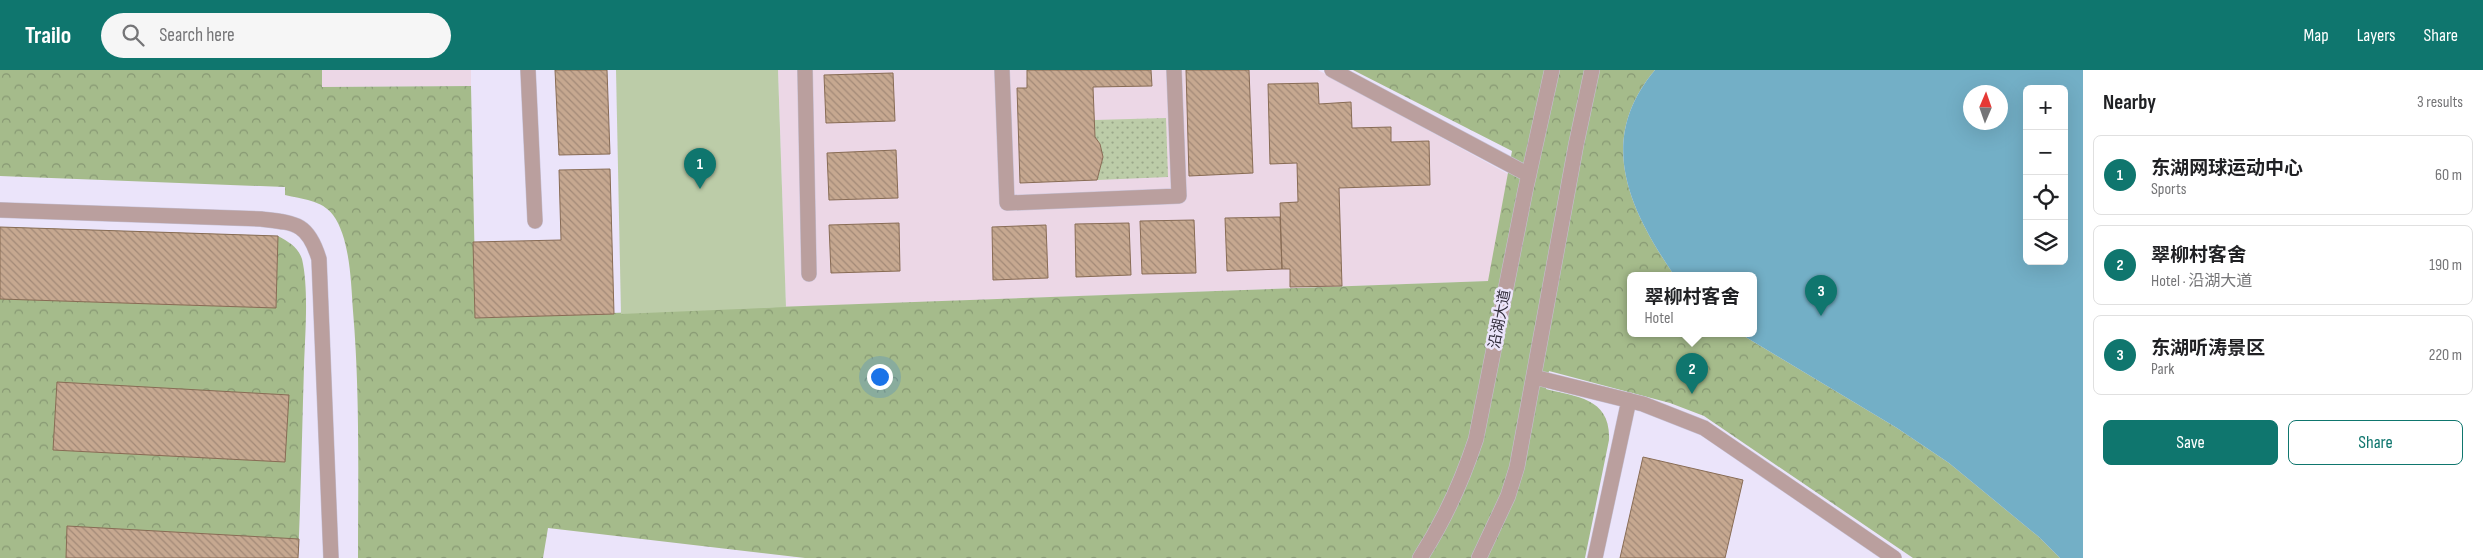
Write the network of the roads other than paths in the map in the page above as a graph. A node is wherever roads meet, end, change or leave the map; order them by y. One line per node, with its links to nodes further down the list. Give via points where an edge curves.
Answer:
1 (528, 70): 10 (street)
2 (805, 70): 11 (street)
3 (1002, 70): 4 (street, via 1007,203 1179,196)
4 (1174, 70)
5 (1332, 70): 8 (street)
6 (1552, 70): 8 (street, 沿湖大道)
7 (1592, 70): 12 (street)
8 (1528, 175): 15 (street, 沿湖大道, via 1476,439 1441,525)
9 (0, 210): 14 (street, via 261,219 287,222 312,238 319,259)
10 (535, 222)
11 (809, 274)
12 (1534, 377): 13 (street); 16 (street, via 1517,467 1508,496)
13 (1629, 400): 17 (street); 18 (street, via 1704,428)
14 (331, 558)
15 (1420, 558)
16 (1479, 558)
17 (1595, 558)
18 (1894, 558)

